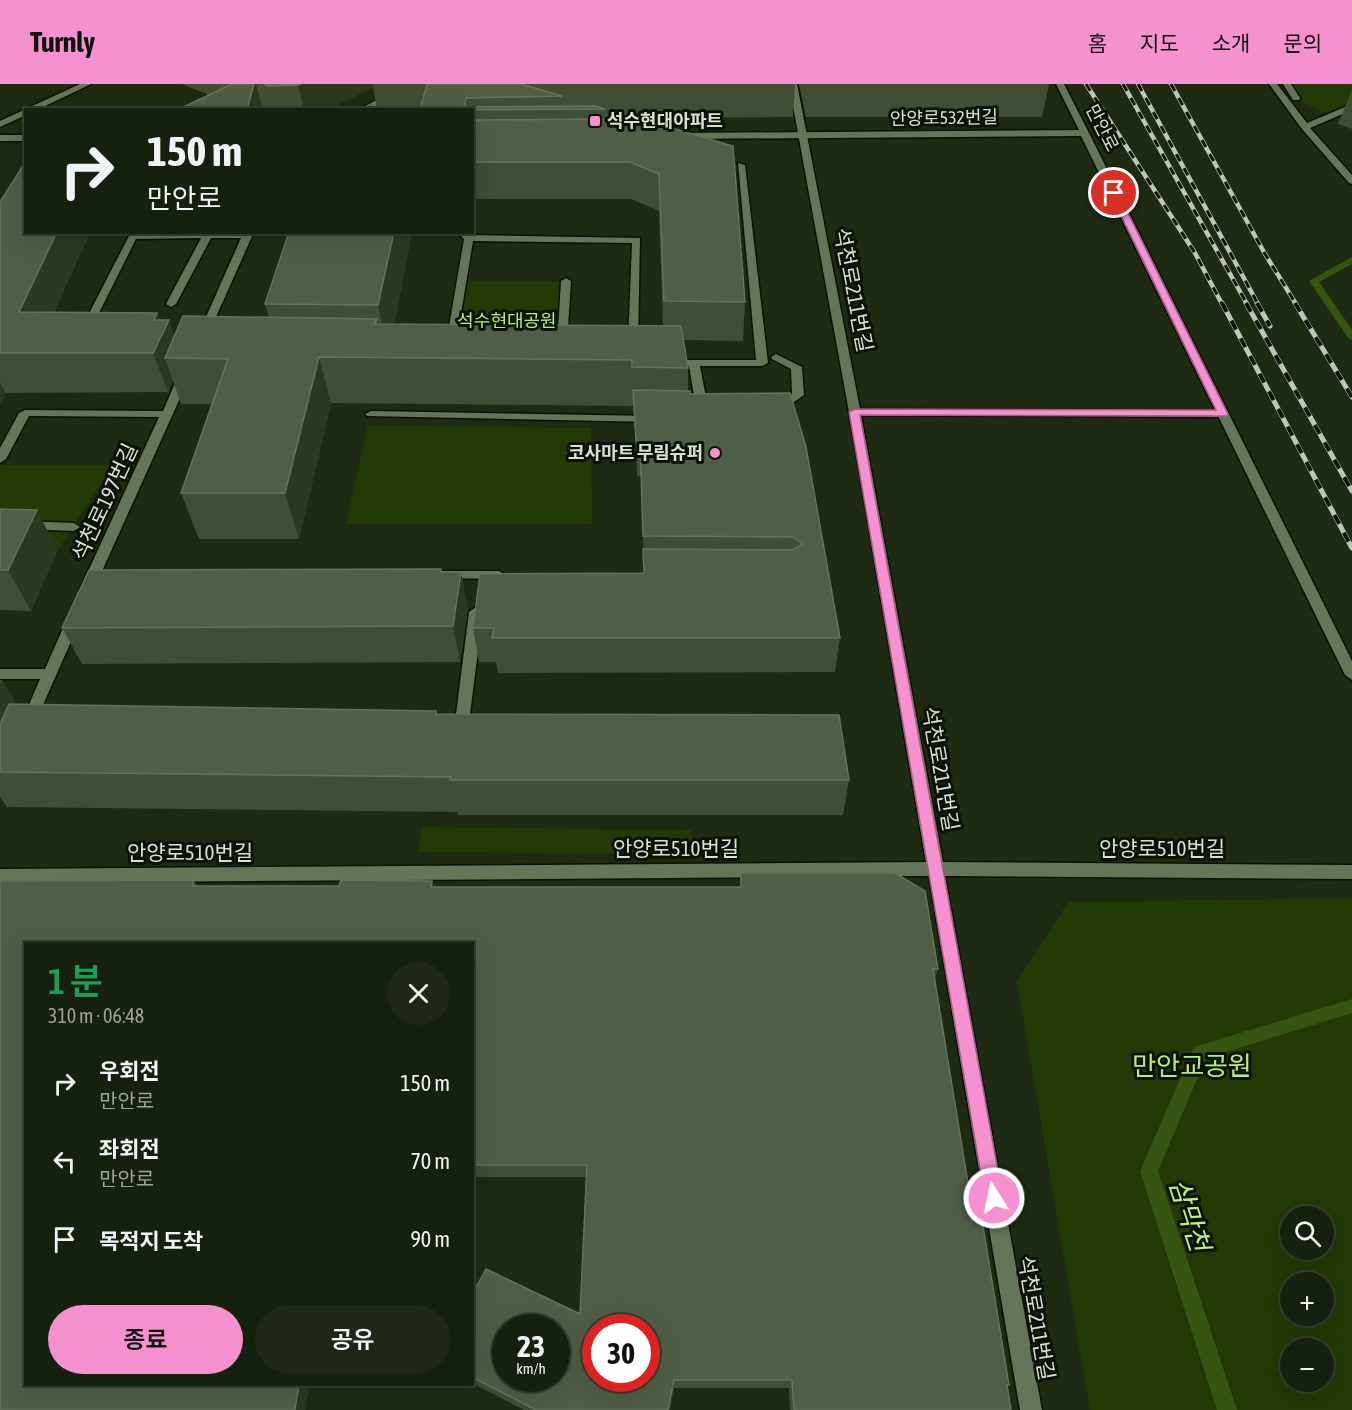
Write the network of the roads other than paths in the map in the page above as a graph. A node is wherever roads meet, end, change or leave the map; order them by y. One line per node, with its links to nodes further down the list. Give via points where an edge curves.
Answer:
1 (87, 84): 9 (street)
2 (412, 84): 10 (street)
3 (793, 84): 16 (street)
4 (1060, 84): 14 (street, 만안로)
5 (1273, 84): 13 (street)
6 (1287, 84): 7 (street)
7 (1296, 99)
8 (1352, 106): 13 (street)
9 (32, 108)
10 (366, 108)
11 (24, 112): 12 (street)
12 (0, 124)
13 (1305, 127): 20 (street)
14 (1084, 132): 16 (street, 안양로532번길); 39 (street, 만안로)
15 (673, 136): 16 (street, 안양로532번길)
16 (803, 136): 36 (street, 석천로211번길)
17 (0, 138): 18 (street)
18 (24, 138)
19 (741, 165): 33 (street, via 762,363)
20 (1352, 182)
21 (249, 234): 22 (street); 27 (street)
22 (208, 235): 25 (street); 26 (street, via 134,236)
23 (465, 235): 29 (street, via 637,240); 31 (street)
24 (566, 282): 28 (street)
25 (171, 304)
26 (79, 342)
27 (198, 345)
28 (562, 350)
29 (632, 352)
30 (776, 357): 35 (street, via 795,367 798,395 780,410)
31 (448, 360)
32 (653, 363): 33 (street)
33 (694, 363): 41 (street, via 708,409 704,420)
34 (189, 365): 37 (street, 석천로197번길)
35 (769, 410)
36 (855, 412): 39 (street); 53 (street, 석천로211번길)
37 (168, 414): 42 (street, via 25,413); 49 (street, 석천로197번길)
38 (371, 414): 40 (street)
39 (1223, 414): 50 (street, 만안로)
40 (669, 419)
41 (693, 419)
42 (0, 459)
43 (0, 524): 44 (street)
44 (74, 527)
45 (423, 576): 47 (street)
46 (516, 576): 47 (street)
47 (480, 586): 51 (street)
48 (0, 674): 49 (street)
49 (50, 674): 52 (street, 석천로197번길)
50 (1352, 675)
51 (462, 722)
52 (30, 729)
53 (937, 869): 54 (street, 안양로510번길); 55 (street, 안양로510번길); 56 (street, 석천로211번길)
54 (1352, 872)
55 (0, 876)
56 (1031, 1410)

